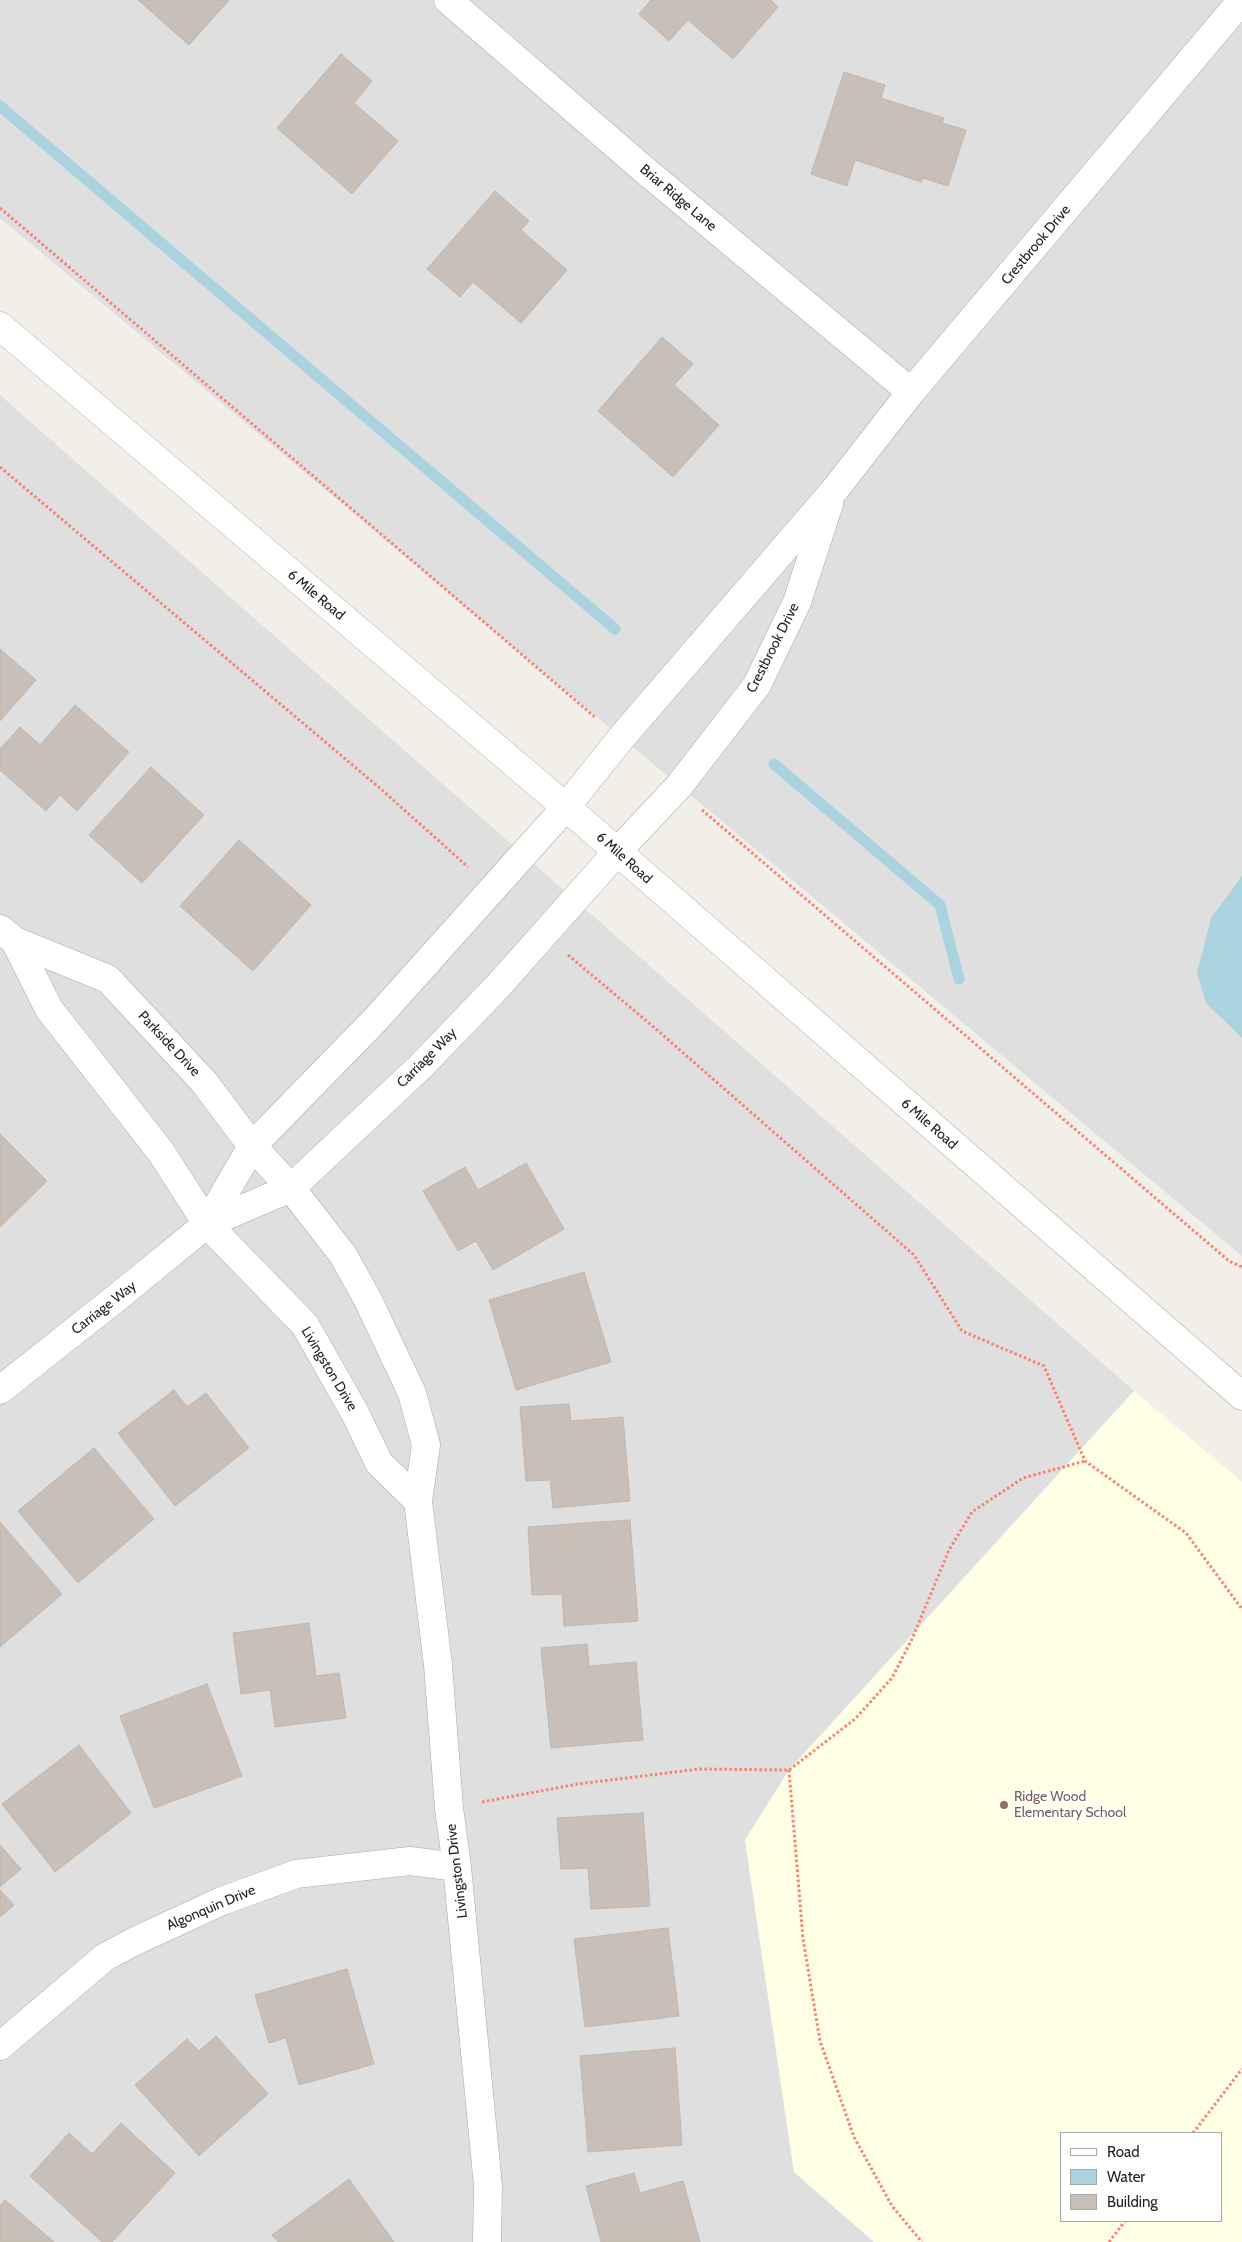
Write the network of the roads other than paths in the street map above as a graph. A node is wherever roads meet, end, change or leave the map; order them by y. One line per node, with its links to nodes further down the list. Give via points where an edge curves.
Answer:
1 (448, 0): 4 (street, Briar Ridge Lane, via 641,167)
2 (1242, 0): 4 (street, Crestbrook Drive)
3 (0, 326): 6 (street, 6 Mile Road)
4 (911, 392): 5 (street, Crestbrook Drive)
5 (833, 492): 6 (street, Crestbrook Drive); 7 (street, Crestbrook Drive, via 797,602 757,685 679,786)
6 (565, 808): 7 (street, 6 Mile Road); 9 (street, Carriage Way, via 377,1018)
7 (617, 852): 10 (street, Carriage Way, via 546,934 422,1066); 13 (street, 6 Mile Road)
8 (7, 935): 9 (street, Parkside Drive, via 108,979 204,1082); 11 (street, Parkside Drive, via 49,1009 161,1152)
9 (252, 1146): 10 (street, Parkside Drive); 11 (street, Carriage Way)
10 (291, 1188): 11 (street, Carriage Way); 14 (street, Livingston Drive, via 342,1255 367,1298 412,1393 426,1445)
11 (207, 1224): 12 (street, Carriage Way); 14 (street, Livingston Drive, via 305,1325 380,1463)
12 (0, 1390)
13 (1242, 1396)
14 (418, 1500): 15 (street, Livingston Drive)
15 (457, 1867): 16 (street, Algonquin Drive, via 410,1860 296,1874 222,1901 105,1957); 17 (street, Livingston Drive, via 488,2186)
16 (0, 2046)
17 (486, 2242)

